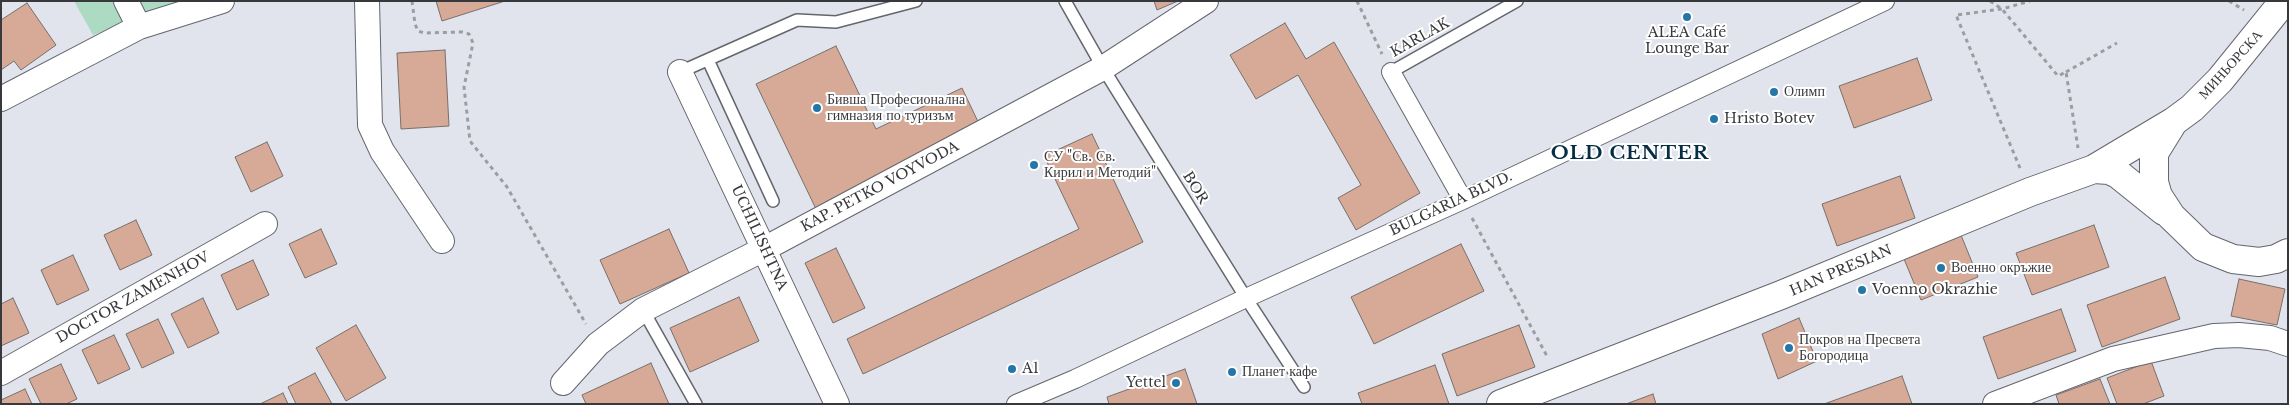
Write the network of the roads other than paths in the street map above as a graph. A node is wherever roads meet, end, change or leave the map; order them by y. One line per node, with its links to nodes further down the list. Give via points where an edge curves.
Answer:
1 (126, 1): 10 (street)
2 (222, 1): 10 (street)
3 (367, 1): 22 (street, via 370,125 382,152)
4 (916, 1): 11 (lane, via 836,22 797,20)
5 (1065, 1): 12 (lane, BOR)
6 (1206, 1): 12 (street, KAP. PETKO VOYVODA)
7 (1517, 1): 14 (lane, KARLAK)
8 (1885, 1): 18 (street, BULGARIA BLVD.)
9 (2284, 1): 16 (street, МИНЬОРСКА, via 2220,80)
10 (139, 27): 15 (street)
11 (708, 60): 13 (lane); 19 (lane)
12 (1103, 68): 23 (street, KAP. PETKO VOYVODA); 25 (lane, BOR)
13 (680, 72): 23 (street, UCHILISHTNA)
14 (1391, 72): 18 (street)
15 (1, 99)
16 (2173, 122): 17 (street, HAN PRESIAN); 20 (street, via 2154,153 2154,182 2158,196)
17 (2088, 171): 20 (street, via 2109,170 2118,174); 34 (street, HAN PRESIAN, via 1781,296)
18 (1462, 200): 25 (street, BULGARIA BLVD.)
19 (773, 201)
20 (2171, 216): 24 (street, via 2203,247 2233,259 2259,262)
21 (266, 224): 28 (street, DOCTOR ZAMENHOV)
22 (442, 241)
23 (764, 249): 26 (street, KAP. PETKO VOYVODA); 32 (street, UCHILISHTNA)
24 (2288, 254)
25 (1246, 298): 30 (lane, BOR); 33 (street, BULGARIA BLVD.)
26 (643, 310): 29 (street, KAP. PETKO VOYVODA, via 598,344); 31 (lane)
27 (2288, 344): 35 (street, via 2270,338 2214,336 2113,358)
28 (1, 373)
29 (563, 383)
30 (1304, 387)
31 (696, 404)
32 (837, 404)
33 (1016, 404)
34 (1501, 404)
35 (1995, 404)

